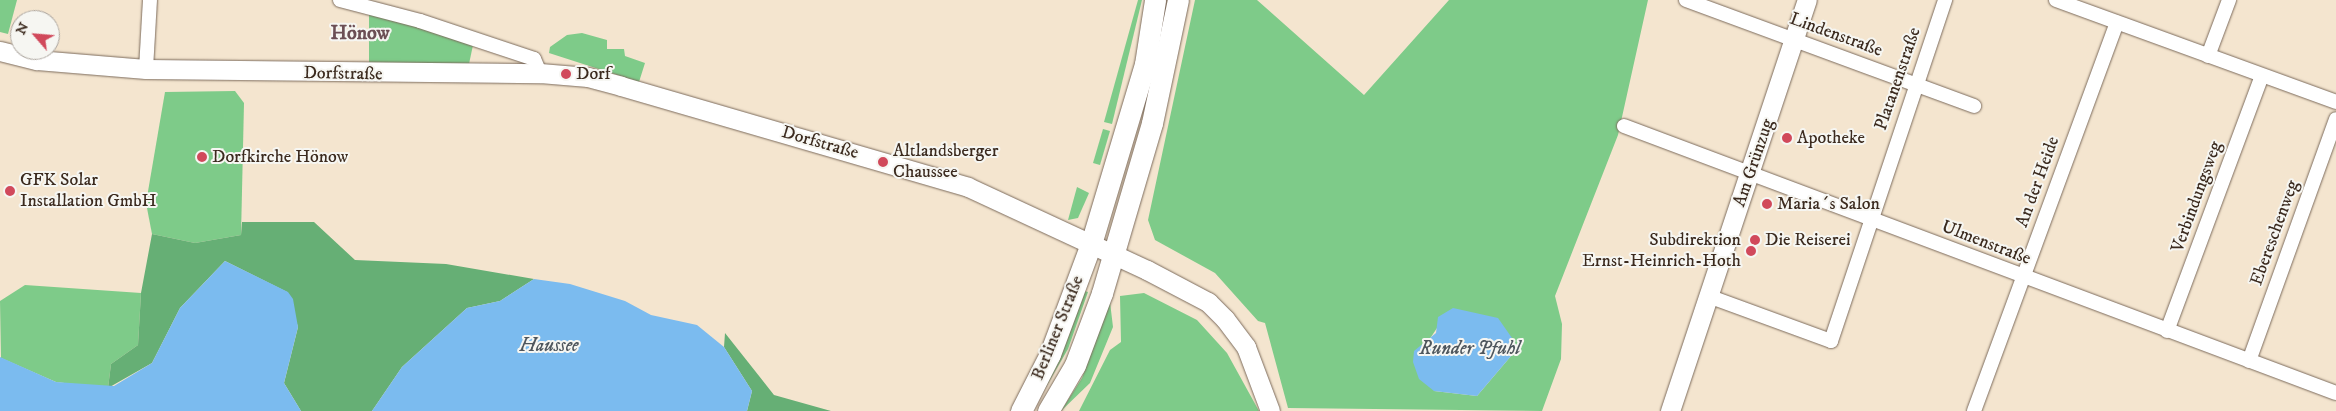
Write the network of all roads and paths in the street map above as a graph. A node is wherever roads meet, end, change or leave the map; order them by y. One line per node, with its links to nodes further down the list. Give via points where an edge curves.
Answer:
1 (150, 0): 14 (street)
2 (340, 0): 15 (street, via 420,21 534,59)
3 (1155, 0): 24 (main road, via 1145,64)
4 (1178, 0): 25 (main road, via 1152,123)
5 (1686, 0): 11 (street, Lindenstraße)
6 (1807, 0): 11 (main road, Am Grünzug)
7 (1945, 0): 17 (street, Platanenstraße)
8 (2056, 0): 10 (street)
9 (2229, 0): 13 (street)
10 (2116, 23): 13 (street); 26 (street, An der Heide)
11 (1794, 40): 17 (street, Lindenstraße); 22 (main road, Am Grünzug)
12 (0, 51): 14 (main road, Dorfstraße, via 36,60)
13 (2208, 56): 16 (street)
14 (146, 69): 15 (main road, Dorfstraße)
15 (540, 73): 24 (main road, Dorfstraße, via 588,77 968,187)
16 (2262, 76): 18 (street); 28 (street, Verbindungsweg)
17 (1916, 85): 19 (street, Lindenstraße); 23 (street, Platanenstraße)
18 (2336, 102)
19 (1974, 106)
20 (2336, 118): 29 (street, Ebereschenweg)
21 (1624, 126): 22 (street, Ulmenstraße)
22 (1750, 172): 23 (street, Ulmenstraße); 27 (main road, Am Grünzug)
23 (1871, 218): 26 (street, Ulmenstraße); 27 (street, Platanenstraße, via 1831,341)
24 (1091, 244): 25 (main road, Dorfstraße); 31 (main road, Berliner Straße, via 1050,354)
25 (1113, 255): 32 (main road, Berliner Straße, via 1075,365); 33 (main road, Dorfstraße, via 1214,308 1246,347)
26 (2024, 277): 28 (street, Ulmenstraße); 35 (street, An der Heide)
27 (1708, 296): 34 (main road, Am Grünzug)
28 (2168, 331): 29 (street, Ulmenstraße)
29 (2249, 361): 30 (street, Ulmenstraße)
30 (2336, 393)
31 (1021, 411)
32 (1048, 411)
33 (1270, 411)
34 (1670, 411)
35 (1974, 411)

